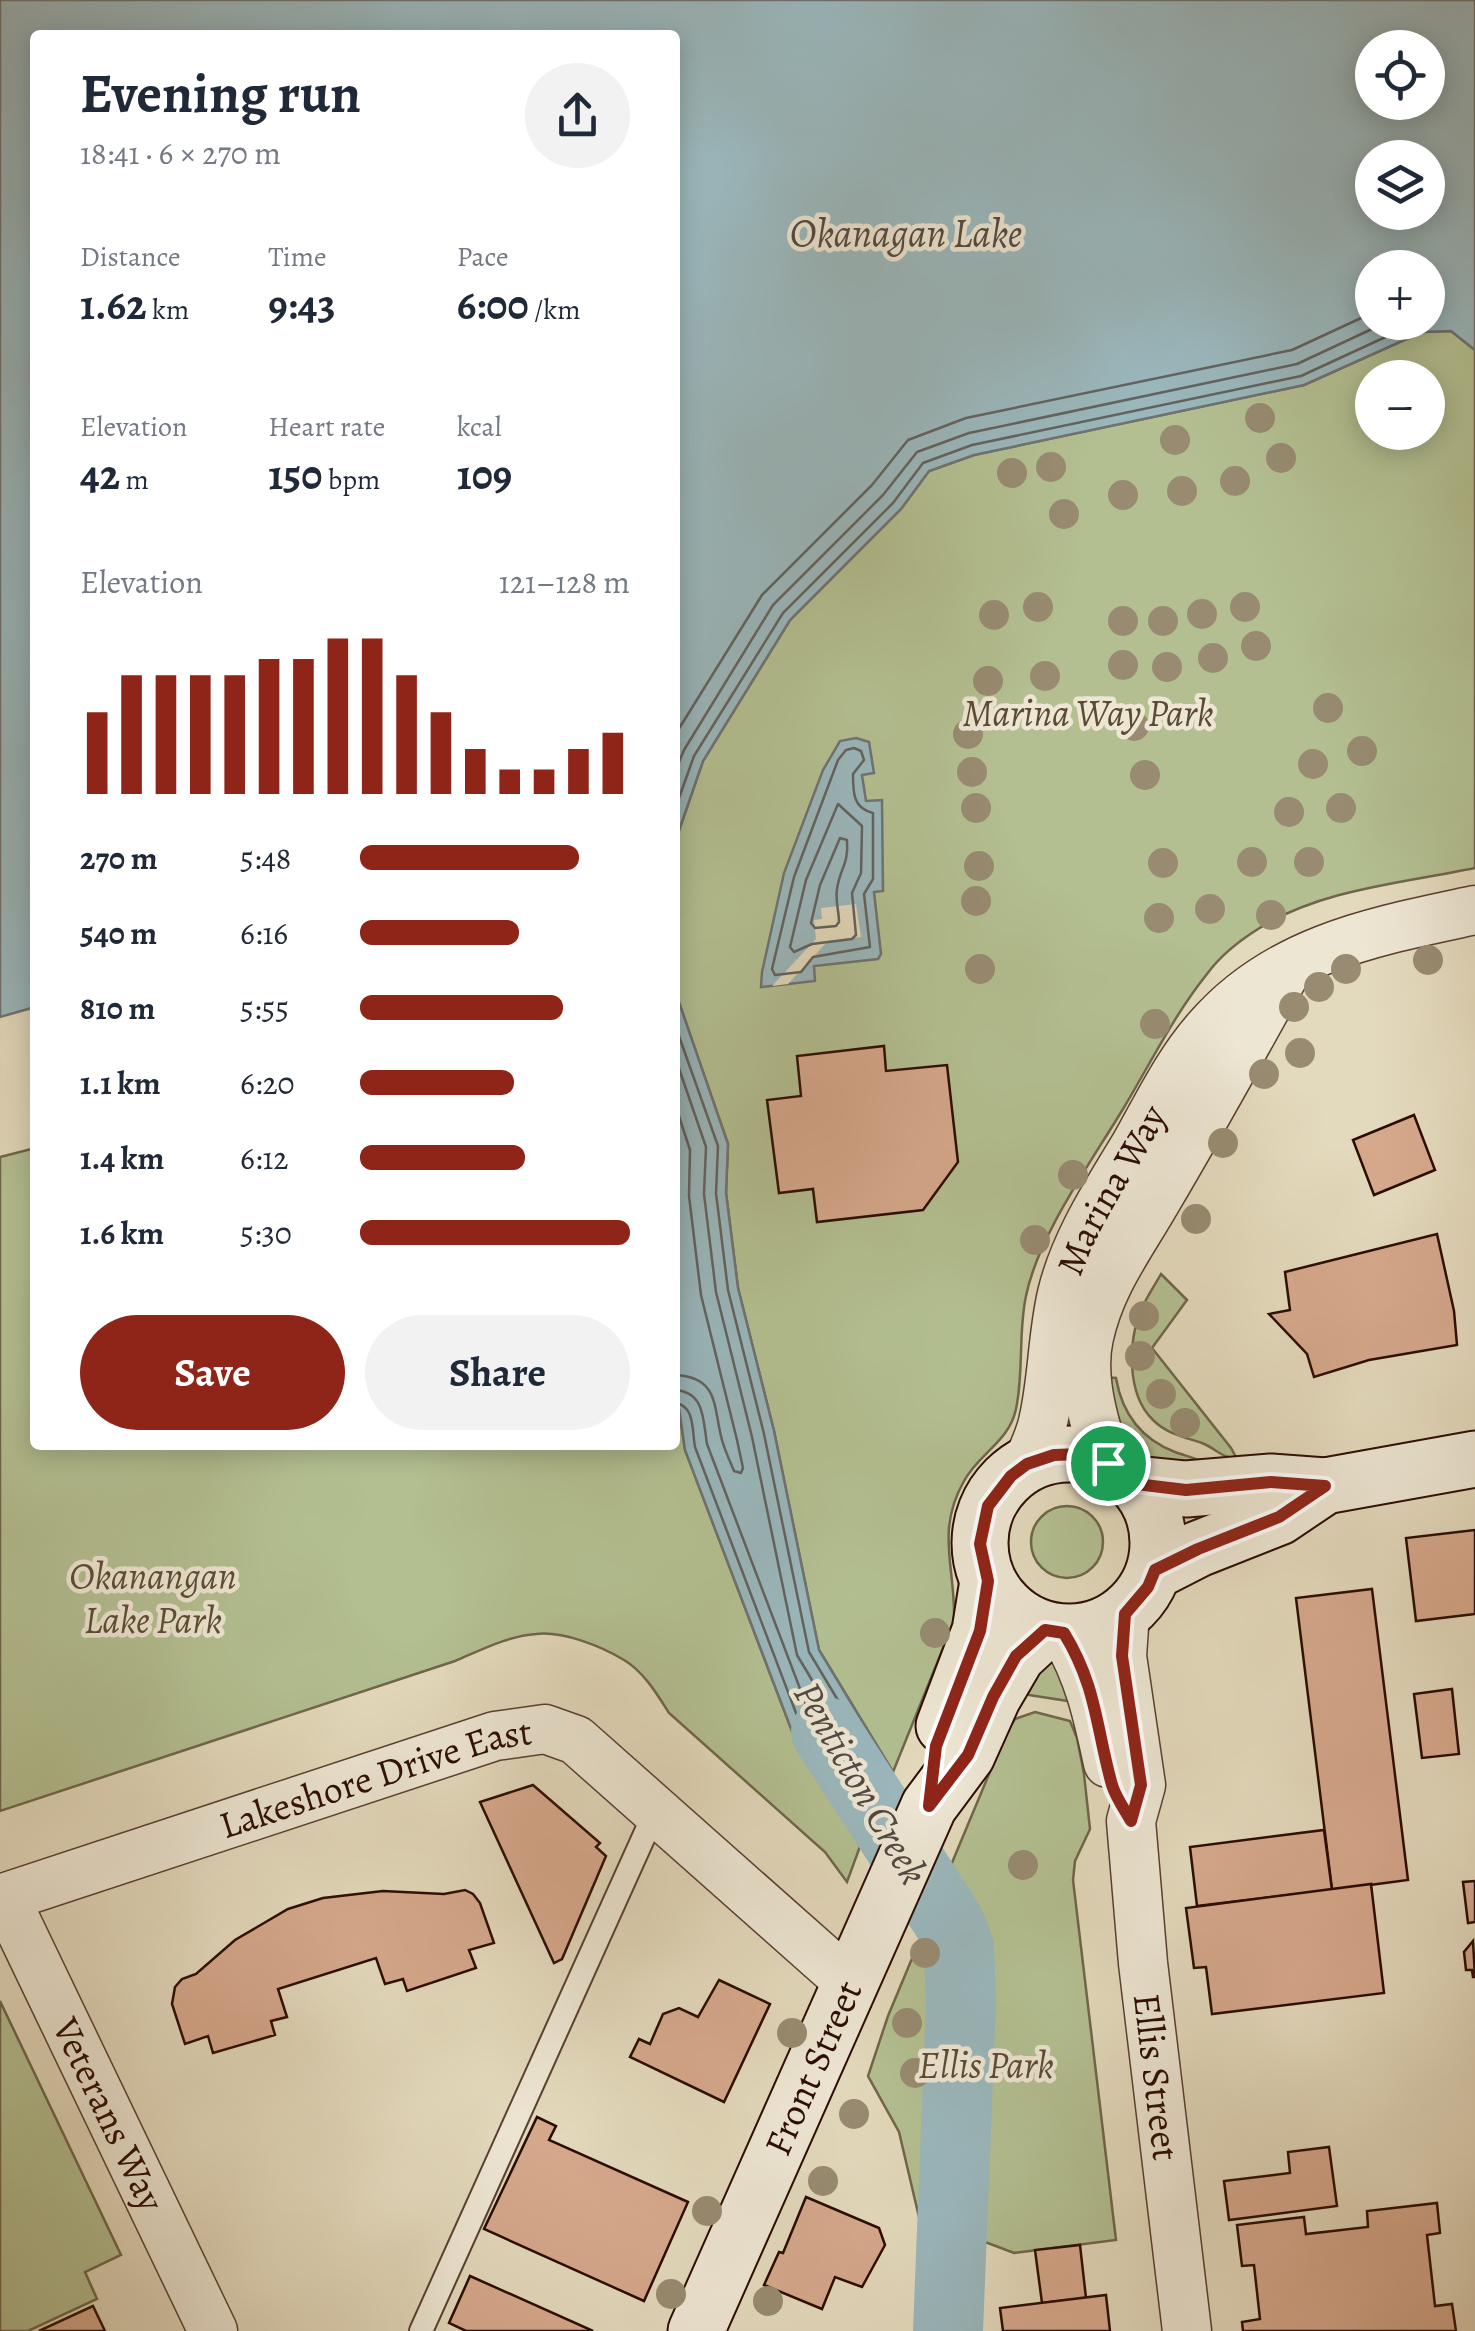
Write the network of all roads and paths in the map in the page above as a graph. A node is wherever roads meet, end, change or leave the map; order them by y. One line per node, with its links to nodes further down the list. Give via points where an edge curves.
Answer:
1 (1475, 910): 2 (street, Marina Way, via 1366,933)
2 (1288, 967): 4 (street, Marina Way, via 1242,996 1208,1029 1107,1194 1070,1267 1042,1426); 5 (street, Marina Way, via 1100,1298 1088,1340 1092,1422)
3 (1475, 1459): 6 (street)
4 (1027, 1464): 5 (street, via 1082,1454); 7 (street, via 998,1490 982,1524)
5 (1122, 1473): 6 (street, via 1186,1490 1271,1482); 8 (street, via 1149,1503 1157,1524 1159,1548)
6 (1325, 1486): 8 (street, via 1279,1517 1198,1549)
7 (988, 1581): 9 (street, via 1022,1619); 10 (street, Front Street, via 980,1631 936,1746)
8 (1140, 1592): 9 (street, via 1096,1629); 12 (street, Ellis Street, via 1122,1656 1141,1785)
9 (1055, 1631): 10 (street, Front Street, via 1016,1656 968,1755); 12 (street, Ellis Street, via 1083,1663 1113,1789)
10 (929, 1806): 14 (street, Front Street)
11 (655, 1812): 13 (street, Lakeshore Drive East, via 576,1740 545,1728 526,1729); 14 (street, Lakeshore Drive East); 16 (lane)
12 (1131, 1821): 18 (street, Ellis Street)
13 (2, 1898): 15 (street, Veterans Way)
14 (850, 1983): 17 (street, Front Street)
15 (213, 2331)
16 (422, 2331)
17 (696, 2331)
18 (1187, 2331)

